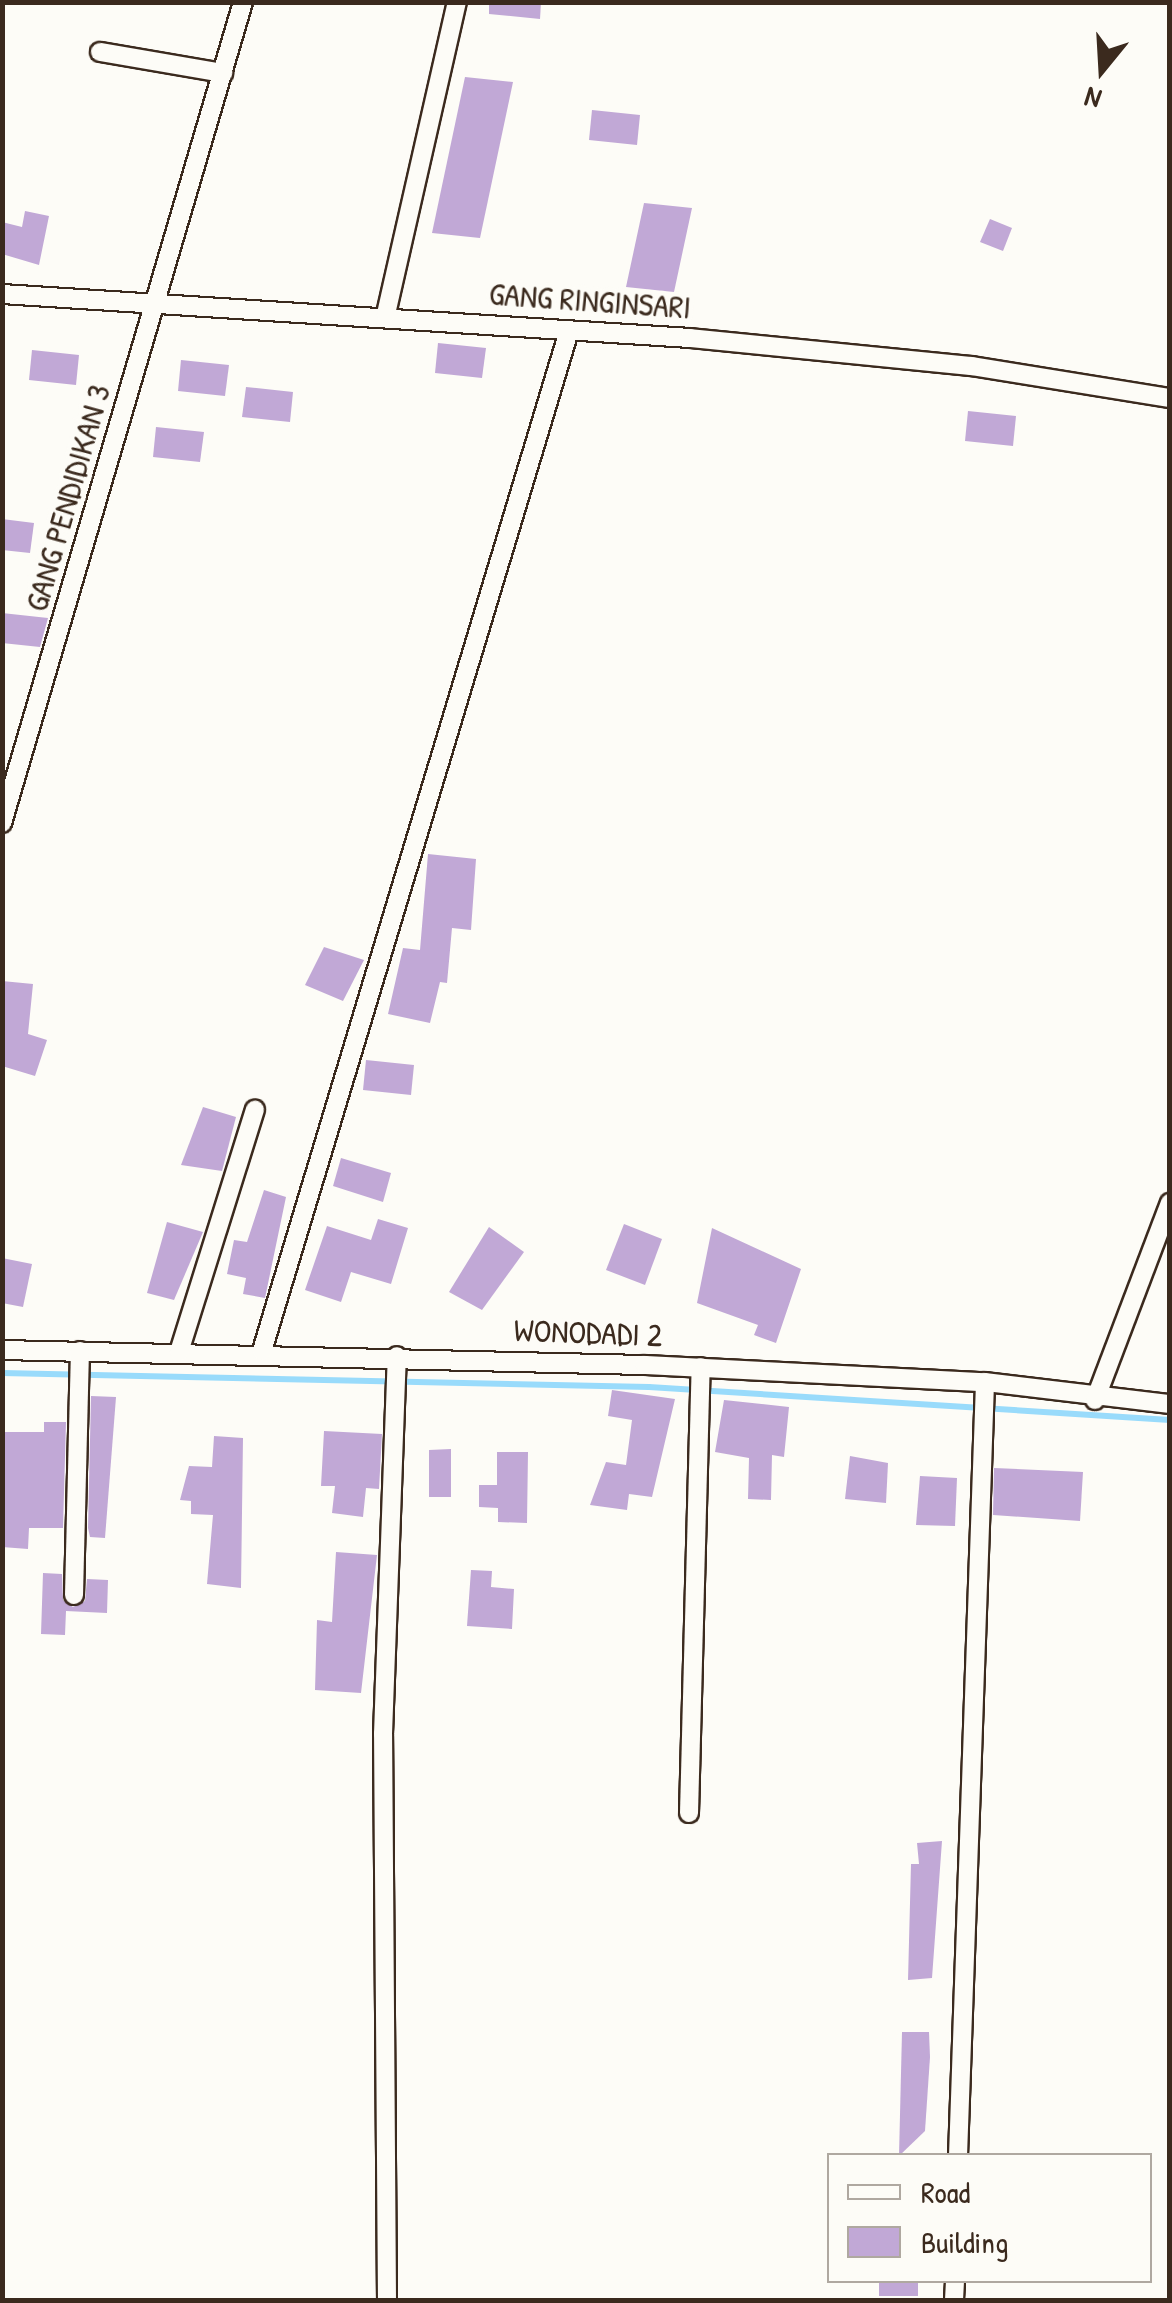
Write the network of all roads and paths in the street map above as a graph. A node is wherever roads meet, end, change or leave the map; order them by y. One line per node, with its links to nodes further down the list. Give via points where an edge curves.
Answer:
1 (243, 2): 4 (street, GANG PENDIDIKAN 3)
2 (456, 2): 7 (street)
3 (100, 52): 4 (street)
4 (223, 72): 6 (street, GANG PENDIDIKAN 3)
5 (2, 294): 6 (street, GANG RINGINSARI)
6 (156, 304): 7 (street, GANG RINGINSARI); 10 (street, GANG PENDIDIKAN 3)
7 (386, 314): 8 (street, GANG RINGINSARI)
8 (568, 334): 9 (street, GANG RINGINSARI, via 972,366); 14 (street)
9 (1170, 398)
10 (2, 822)
11 (255, 1110): 16 (street)
12 (1170, 1203): 20 (street)
13 (2, 1350): 15 (street, WONODADI 2)
14 (262, 1350): 16 (street, WONODADI 2); 17 (street, WONODADI 2)
15 (80, 1351): 16 (street, WONODADI 2); 22 (street)
16 (179, 1352)
17 (397, 1357): 18 (street, WONODADI 2); 25 (street, via 382,1734)
18 (701, 1370): 19 (street, WONODADI 2); 23 (street)
19 (987, 1390): 20 (street, WONODADI 2); 24 (street)
20 (1095, 1400): 21 (street, WONODADI 2)
21 (1170, 1404)
22 (74, 1594)
23 (689, 1813)
24 (958, 2153)
25 (387, 2300)

